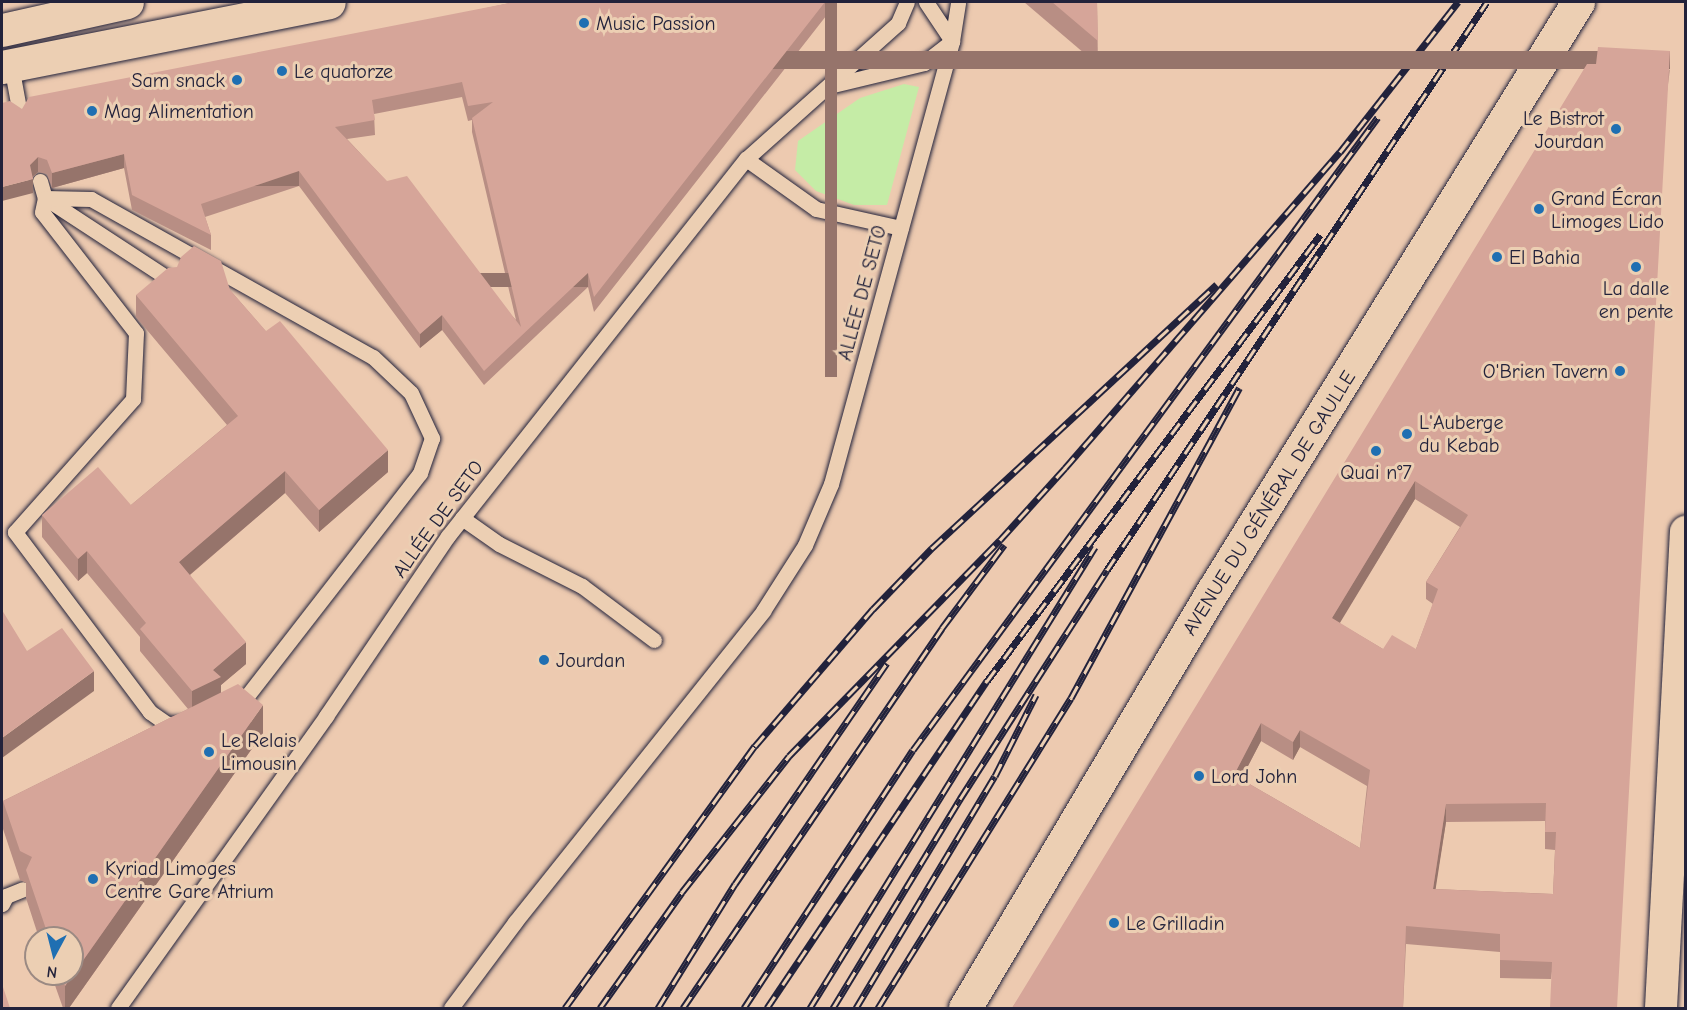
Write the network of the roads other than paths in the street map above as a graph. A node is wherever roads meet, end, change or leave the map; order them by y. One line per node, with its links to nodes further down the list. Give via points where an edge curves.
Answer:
1 (127, 2): 7 (street)
2 (328, 2): 9 (street)
3 (907, 2): 10 (lane, ALLÉE DE SETO, via 898,23)
4 (926, 2): 8 (lane)
5 (958, 2): 8 (lane, ALLÉE DE SETO)
6 (1578, 2): 25 (street, AVENUE DU GÉNÉRAL DE GAULLE, via 1214,589)
7 (2, 30)
8 (952, 41): 10 (lane, ALLÉE DE SETO, via 924,63); 15 (lane, ALLÉE DE SETO)
9 (6, 66): 11 (lane)
10 (831, 86): 12 (lane, ALLÉE DE SETO)
11 (20, 114)
12 (746, 159): 15 (lane, via 816,209); 17 (lane, ALLÉE DE SETO)
13 (40, 181): 14 (lane)
14 (45, 198): 14 (lane, via 91,199 373,357 411,393 432,438 420,473 245,699 193,723 167,724 150,712 15,532 133,399 136,333 42,212); 16 (lane)
15 (901, 228): 24 (lane, ALLÉE DE SETO, via 831,484 805,545 763,611)
16 (172, 281)
17 (462, 518): 20 (lane, via 499,544 582,585); 23 (lane, ALLÉE DE SETO)
18 (1686, 532): 19 (street)
19 (1682, 637): 26 (street)
20 (654, 640)
21 (23, 889): 22 (lane, via 6,896)
22 (2, 904)
23 (118, 1008)
24 (451, 1008)
25 (965, 1008)
26 (1661, 1008)

